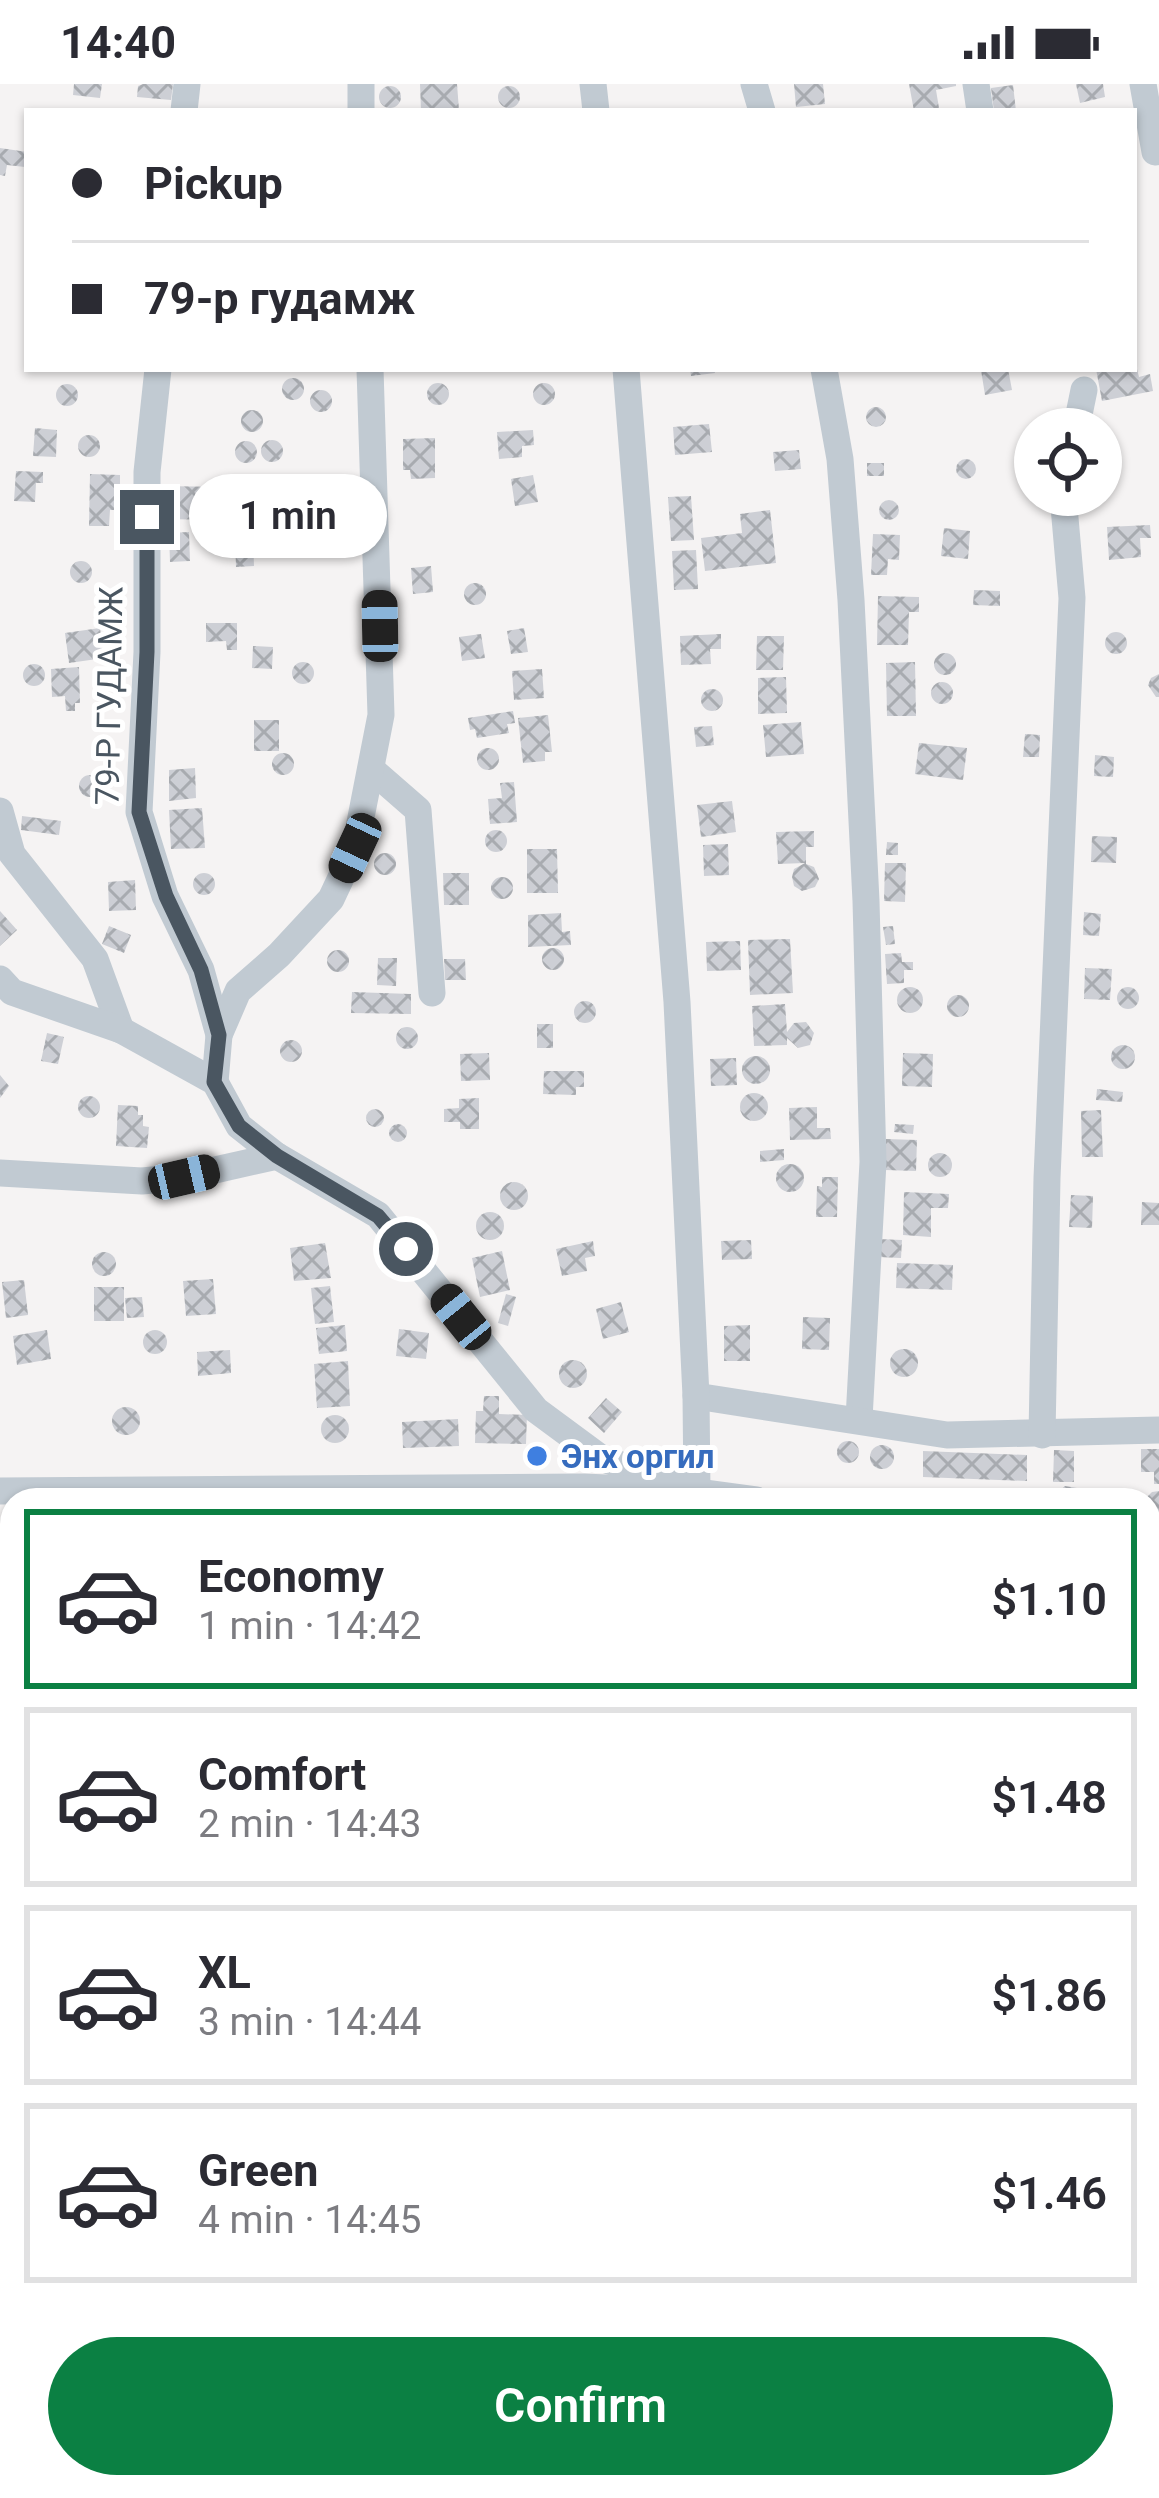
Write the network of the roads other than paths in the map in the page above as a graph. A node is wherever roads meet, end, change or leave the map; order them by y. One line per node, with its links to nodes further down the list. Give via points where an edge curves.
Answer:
1 (1143, 84): 2 (street)
2 (1150, 154)
3 (158, 372): 15 (street, 79-Р ГУДАМЖ, via 147,472 139,812)
4 (370, 372): 10 (street, via 381,715)
5 (626, 372): 19 (street, via 677,1002)
6 (825, 372): 20 (street, via 840,459 866,902 873,1162)
7 (1084, 390): 8 (street)
8 (1080, 408)
9 (1065, 516): 22 (street, via 1072,598)
10 (370, 769): 13 (street, via 418,810); 15 (street, via 355,848 331,899 238,992)
11 (0, 811): 14 (street, via 12,854 94,959)
12 (0, 979): 14 (street, via 12,992)
13 (432, 992)
14 (121, 1030): 16 (street)
15 (219, 1035): 16 (street, 79-Р ГУДАМЖ)
16 (214, 1082): 17 (street, via 239,1126)
17 (277, 1156): 18 (street, via 142,1180); 25 (street, via 378,1216 536,1411 601,1458)
18 (0, 1173)
19 (696, 1396): 20 (street); 26 (street)
20 (859, 1420): 22 (street, via 947,1435)
21 (1159, 1430): 22 (street)
22 (1042, 1436)
23 (544, 1488): 24 (street)
24 (622, 1488)
25 (686, 1488)
26 (697, 1488)

